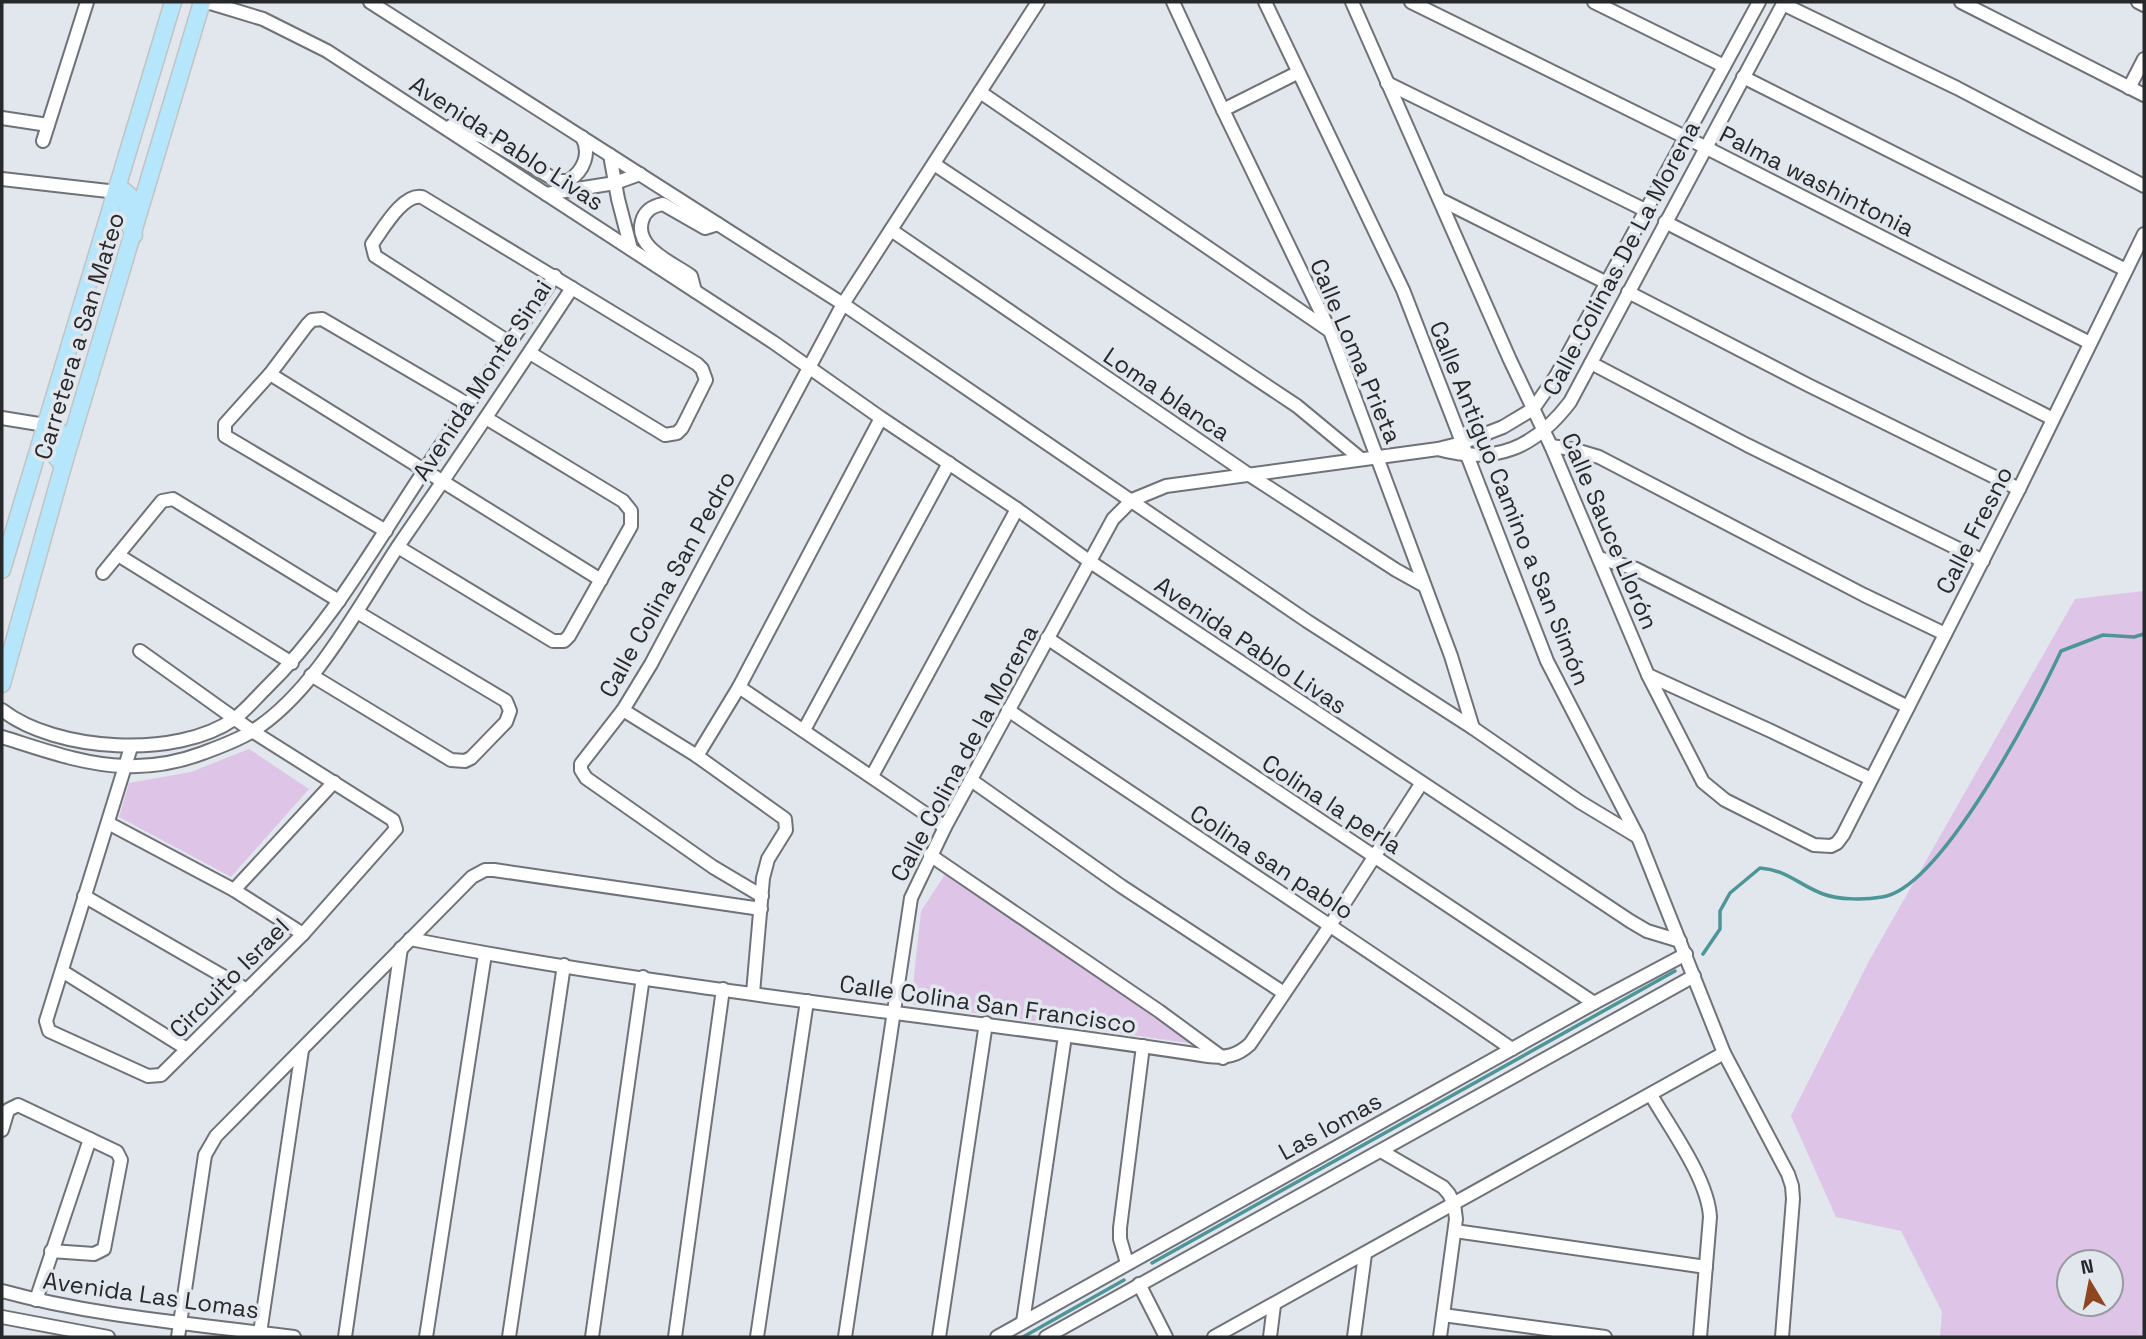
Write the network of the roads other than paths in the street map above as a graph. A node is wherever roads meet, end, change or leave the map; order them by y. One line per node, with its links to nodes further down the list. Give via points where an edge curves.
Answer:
1 (87, 2): 27 (street)
2 (173, 2): 38 (main road, Carretera a San Mateo)
3 (204, 2): 26 (street, Avenida Pablo Livas, via 263,19 327,51); 46 (main road, Carretera a San Mateo)
4 (370, 2): 28 (street, Avenida Pablo Livas)
5 (1038, 2): 22 (street, Calle Colina San Pedro)
6 (1173, 2): 24 (street, Calle Loma Prieta)
7 (1265, 2): 18 (street, Calle Antiguo Camino a San Simón)
8 (1352, 2): 20 (street, Calle Sauce Llorón)
9 (1411, 2): 29 (street, Palma washintonia)
10 (1594, 2): 17 (street)
11 (1759, 2): 17 (street, Calle Colinas De La Morena)
12 (1961, 2): 21 (street)
13 (2138, 2): 15 (street)
14 (1784, 3): 19 (street, Calle Colinas De La Morena); 37 (street)
15 (2144, 5)
16 (2144, 59): 21 (street)
17 (1724, 66): 29 (street, Calle Colinas De La Morena)
18 (1297, 73): 24 (street); 70 (street, Calle Antiguo Camino a San Simón, via 1403,290)
19 (1743, 77): 31 (street, Calle Colinas De La Morena); 48 (street)
20 (1387, 83): 40 (street, Calle Sauce Llorón); 41 (street)
21 (2129, 88): 23 (street)
22 (980, 92): 33 (street, Calle Colina San Pedro); 55 (street)
23 (2144, 95)
24 (1223, 110): 55 (street, Calle Loma Prieta)
25 (2, 118): 27 (street)
26 (431, 119): 28 (street, via 483,137 557,181 568,181 579,171 587,154); 39 (street, Avenida Pablo Livas)
27 (48, 125): 30 (street)
28 (582, 137): 32 (street, Avenida Pablo Livas)
29 (1685, 137): 31 (street, Palma washintonia); 41 (street, Calle Colinas De La Morena)
30 (43, 141)
31 (1705, 147): 42 (street, Calle Colinas De La Morena); 56 (street, Palma washintonia)
32 (610, 155): 34 (street, Avenida Pablo Livas); 36 (street)
33 (934, 164): 44 (street, Calle Colina San Pedro); 75 (street, via 1297,407)
34 (640, 174): 36 (street); 43 (street, Avenida Pablo Livas)
35 (2, 179): 38 (street)
36 (615, 183): 39 (street); 47 (street)
37 (2144, 186)
38 (117, 192): 46 (main road, via 123,190 130,196 126,217); 68 (main road, Carretera a San Mateo)
39 (546, 194): 47 (street, Avenida Pablo Livas)
40 (1441, 200): 50 (street); 63 (street, Calle Sauce Llorón)
41 (1645, 210): 50 (street, Calle Colinas De La Morena)
42 (1665, 222): 53 (street, Calle Colinas De La Morena); 67 (street)
43 (718, 224): 52 (street, via 705,228 663,204 649,209 642,221 649,248 691,276); 54 (street, Avenida Pablo Livas)
44 (891, 230): 54 (street, Calle Colina San Pedro); 79 (street, Loma blanca)
45 (2144, 234): 48 (street, Calle Fresno)
46 (134, 235): 77 (main road, Carretera a San Mateo)
47 (631, 249): 52 (street, Avenida Pablo Livas)
48 (2126, 270): 56 (street, Calle Fresno)
49 (555, 276): 51 (street, Avenida Monte Sinai); 57 (street, Avenida Monte Sinai); 57 (street, via 417,196 403,203 372,244 375,256)
50 (1605, 282): 63 (street, Calle Colinas De La Morena, via 1556,376)
51 (572, 288): 58 (street, Avenida Monte Sinai); 58 (street, via 702,369 704,387 682,428 672,435 657,432)
52 (695, 291): 60 (street, Avenida Pablo Livas)
53 (1628, 292): 59 (street, Calle Colinas De La Morena); 81 (street)
54 (843, 304): 60 (street, Calle Colina San Pedro); 82 (street, Avenida Pablo Livas)
55 (1331, 331): 74 (street, Calle Loma Prieta)
56 (2090, 342): 67 (street, Calle Fresno)
57 (510, 343): 62 (street, Avenida Monte Sinai)
58 (530, 353): 65 (street, Avenida Monte Sinai)
59 (1591, 363): 69 (street, Calle Colinas De La Morena, via 1570,402); 89 (street)
60 (809, 366): 66 (street, Avenida Pablo Livas); 106 (street, Calle Colina San Pedro)
61 (270, 374): 62 (street, via 307,325 321,319); 78 (street); 84 (street, via 225,424 225,436)
62 (469, 405): 78 (street, Avenida Monte Sinai)
63 (1533, 409): 69 (street, Calle Sauce Llorón); 70 (street, Calle Colinas De La Morena)
64 (2, 418): 68 (street)
65 (486, 418): 80 (street, Avenida Monte Sinai); 92 (street, via 628,505 631,526)
66 (881, 418): 76 (street, Avenida Pablo Livas); 103 (street)
67 (2053, 419): 81 (street, Calle Fresno)
68 (45, 425): 77 (main road, via 59,431 54,454); 90 (main road, Carretera a San Mateo)
69 (1545, 432): 71 (street, Calle Sauce Llorón); 73 (street, Calle Colinas De La Morena, via 1504,451)
70 (1462, 443): 72 (street, Calle Colinas De La Morena); 73 (street, Calle Antiguo Camino a San Simón)
71 (1551, 446): 87 (street, Calle Sauce Llorón); 96 (street, via 1599,457)
72 (1438, 449): 73 (street, Calle Colinas De La Morena); 74 (street, Calle Colinas De La Morena)
73 (1467, 456): 123 (street, Calle Antiguo Camino a San Simón, via 1547,661)
74 (1378, 457): 75 (street, Calle Colinas De La Morena); 93 (street, Calle Loma Prieta)
75 (1361, 459): 79 (street, Calle Colinas De La Morena)
76 (949, 463): 83 (street, Avenida Pablo Livas); 110 (street)
77 (63, 466): 102 (main road, Carretera a San Mateo)
78 (424, 471): 80 (street); 84 (street, Avenida Monte Sinai)
79 (1248, 474): 82 (street, Calle Colinas De La Morena, via 1166,486); 93 (street, Loma blanca)
80 (443, 481): 85 (street, Avenida Monte Sinai); 92 (street)
81 (2020, 489): 89 (street, Calle Fresno)
82 (1132, 500): 88 (street, Calle Colina de la Morena, via 1113,519); 109 (street, Avenida Pablo Livas)
83 (1017, 509): 88 (street, Avenida Pablo Livas); 116 (street)
84 (386, 531): 94 (street, Avenida Monte Sinai)
85 (398, 547): 92 (street, via 559,643 569,636); 95 (street, Avenida Monte Sinai)
86 (118, 555): 91 (street); 94 (street, via 162,501 173,499); 99 (street)
87 (1599, 558): 101 (street, Calle Sauce Llorón); 104 (street, via 1636,569)
88 (1089, 561): 97 (street, Calle Colina de la Morena); 120 (street, Avenida Pablo Livas)
89 (1983, 561): 96 (street, Calle Fresno)
90 (2, 570)
91 (103, 573)
92 (601, 580)
93 (1423, 585): 109 (street, Calle Loma Prieta)
94 (339, 601): 99 (street, Avenida Monte Sinai)
95 (357, 612): 100 (street, Avenida Monte Sinai); 100 (street, via 506,701 510,711 506,722 471,758 451,760)
96 (1945, 634): 104 (street, Calle Fresno)
97 (1047, 638): 107 (street, Calle Colina de la Morena); 126 (street, Colina la perla)
98 (140, 651): 108 (street, Circuito Israel)
99 (292, 663): 108 (street, Avenida Monte Sinai)
100 (312, 675): 111 (street, Avenida Monte Sinai)
101 (1648, 675): 117 (street); 124 (street, Calle Sauce Llorón, via 1712,792 1814,845)
102 (2, 684)
103 (740, 687): 110 (street); 114 (street)
104 (1908, 707): 117 (street, Calle Fresno)
105 (2, 710): 113 (street, Avenida Monte Sinai, via 17,722 85,743)
106 (623, 710): 114 (street); 129 (street, Calle Colina San Pedro, via 584,758 583,774)
107 (1009, 710): 118 (street, Calle Colina de la Morena); 130 (street, Colina san pablo)
108 (234, 719): 111 (street, Circuito Israel); 113 (street, Avenida Monte Sinai, via 206,734)
109 (1473, 728): 123 (street, Avenida Pablo Livas)
110 (804, 730): 116 (street)
111 (252, 731): 115 (street, Avenida Monte Sinai, via 193,757); 119 (street, Circuito Israel)
112 (2, 737): 115 (street, Avenida Monte Sinai, via 79,760)
113 (131, 747): 115 (street, Circuito Israel)
114 (697, 756): 129 (street, via 785,819 786,830 765,867)
115 (125, 766): 121 (street, Circuito Israel)
116 (872, 776): 122 (street)
117 (1871, 779): 124 (street, Calle Fresno)
118 (971, 780): 122 (street, Calle Colina de la Morena); 143 (street)
119 (334, 782): 127 (street); 131 (street, Circuito Israel, via 393,820 396,829)
120 (1421, 784): 126 (street); 132 (street, Avenida Pablo Livas, via 1630,921)
121 (108, 822): 127 (street); 128 (street, Circuito Israel)
122 (945, 827): 125 (street, Calle Colina de la Morena)
123 (1638, 837): 132 (street, Calle Antiguo Camino a San Simón)
124 (1837, 843)
125 (930, 855): 146 (street, Calle Colina de la Morena, via 911,898); 154 (street)
126 (1374, 857): 130 (street); 145 (street, Colina la perla)
127 (234, 890): 131 (street)
128 (84, 896): 137 (street, Circuito Israel); 141 (street)
129 (761, 902): 133 (street, via 494,870 479,872); 142 (street)
130 (1331, 924): 143 (street); 151 (street, Colina san pablo)
131 (303, 934): 141 (street, Circuito Israel)
132 (1680, 941): 135 (street, Calle Antiguo Camino a San Simón)
133 (406, 943): 134 (street, Calle Colina San Francisco); 152 (street); 177 (street)
134 (485, 954): 136 (street, Calle Colina San Francisco); 178 (street)
135 (1686, 954): 138 (street, Calle Antiguo Camino a San Simón); 145 (street, Las lomas)
136 (564, 965): 139 (street, Calle Colina San Francisco); 179 (street)
137 (62, 971): 150 (street); 150 (street, Circuito Israel, via 46,1021 49,1031 148,1076 161,1075)
138 (1694, 976): 153 (street, Calle Antiguo Camino a San Simón); 158 (street, Las lomas)
139 (643, 977): 140 (street, Calle Colina San Francisco); 180 (street)
140 (723, 989): 142 (street, Calle Colina San Francisco); 181 (street)
141 (247, 990): 150 (street, Circuito Israel)
142 (753, 993): 144 (street, Calle Colina San Francisco)
143 (1284, 993): 154 (street, via 1250,1044)
144 (807, 1001): 146 (street, Calle Colina San Francisco); 182 (street)
145 (1594, 1003): 151 (street, Las lomas)
146 (893, 1012): 147 (street, Calle Colina San Francisco); 183 (street, Calle Colina de la Morena)
147 (986, 1023): 148 (street, Calle Colina San Francisco); 184 (street)
148 (1065, 1036): 149 (street, Calle Colina San Francisco); 171 (street)
149 (1143, 1046): 154 (street, Calle Colina San Francisco); 163 (street, via 1120,1228)
150 (187, 1049)
151 (1512, 1049): 163 (street, Las lomas)
152 (302, 1050): 172 (street, via 216,1136 205,1154); 173 (street)
153 (1724, 1053): 155 (street); 194 (street, Calle Antiguo Camino a San Simón, via 1792,1186)
154 (1223, 1058)
155 (1651, 1094): 159 (street); 164 (street, via 1710,1203)
156 (2, 1130): 157 (street, via 8,1110 18,1105)
157 (90, 1139): 161 (street); 161 (street, via 117,1152 121,1160 104,1249 94,1254)
158 (1381, 1151): 159 (street, via 1443,1187); 165 (street, Las lomas)
159 (1454, 1204): 160 (street); 162 (street)
160 (1455, 1231): 164 (street); 169 (street)
161 (51, 1251): 167 (street)
162 (1365, 1254): 168 (street); 190 (street)
163 (1127, 1263): 171 (street, Las lomas)
164 (1706, 1267): 193 (street)
165 (1139, 1284): 186 (street, Las lomas); 187 (street)
166 (2, 1292): 167 (street, Avenida Las Lomas)
167 (36, 1300): 172 (street, Avenida Las Lomas)
168 (1274, 1305): 188 (street); 189 (street)
169 (1443, 1315): 191 (street); 192 (street)
170 (2, 1317): 174 (street, Avenida Las Lomas)
171 (1023, 1322): 185 (street, Las lomas)
172 (180, 1323): 173 (street, Avenida Las Lomas); 175 (street)
173 (260, 1333): 176 (street, Avenida Las Lomas)
174 (108, 1337)
175 (178, 1337)
176 (294, 1337)
177 (345, 1337)
178 (426, 1337)
179 (509, 1337)
180 (592, 1337)
181 (675, 1337)
182 (757, 1337)
183 (845, 1337)
184 (939, 1337)
185 (997, 1337)
186 (1046, 1337)
187 (1166, 1337)
188 (1214, 1337)
189 (1270, 1337)
190 (1354, 1337)
191 (1440, 1337)
192 (1605, 1337)
193 (1700, 1337)
194 (1782, 1337)

